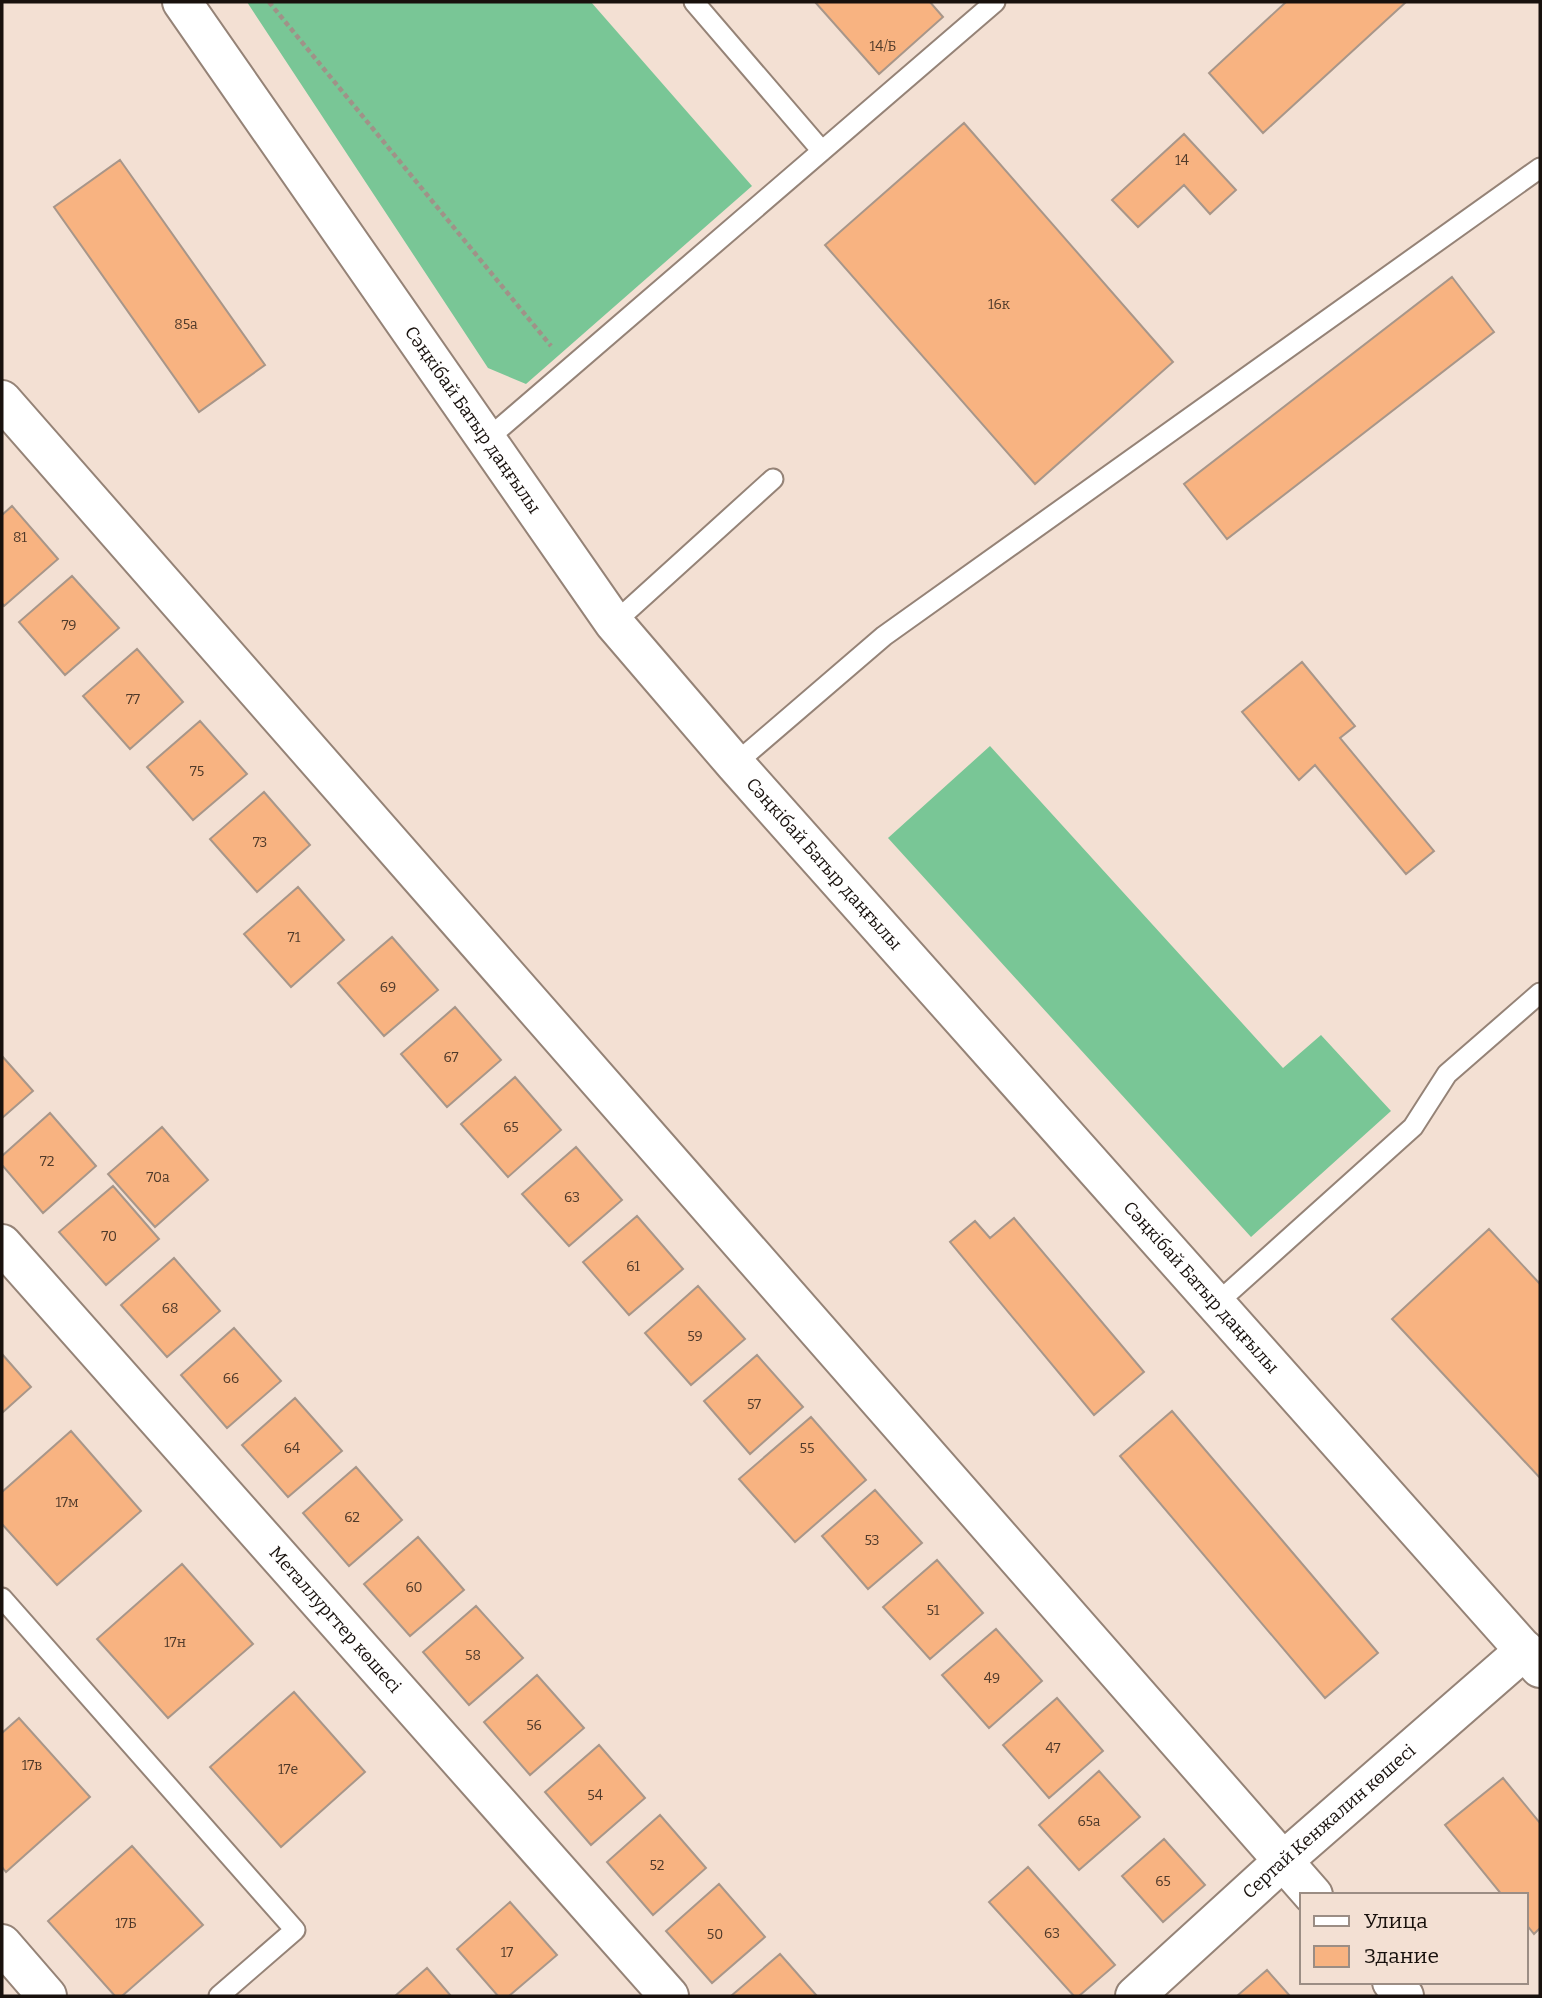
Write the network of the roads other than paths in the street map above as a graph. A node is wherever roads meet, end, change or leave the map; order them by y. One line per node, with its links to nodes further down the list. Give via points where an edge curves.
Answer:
1 (182, 2): 7 (street, Сәңкібай Батыр даңғылы)
2 (694, 2): 4 (lane)
3 (995, 2): 4 (lane)
4 (822, 151): 7 (lane)
5 (1540, 168): 10 (lane, via 884,636)
6 (2, 400): 16 (street)
7 (485, 441): 9 (street, Сәңкібай Батыр даңғылы)
8 (773, 479): 9 (lane)
9 (614, 623): 10 (street, Сәңкібай Батыр даңғылы)
10 (735, 764): 13 (street, Сәңкібай Батыр даңғылы)
11 (1540, 993): 13 (lane, via 1447,1074 1413,1127)
12 (2, 1244): 21 (street, Металлургтер көшесі)
13 (1216, 1304): 15 (street, Сәңкібай Батыр даңғылы)
14 (2, 1598): 20 (lane, via 295,1930)
15 (1536, 1662): 16 (street, Сертай Кенжалин көшесі)
16 (1283, 1861): 17 (street); 22 (street, Сертай Кенжалин көшесі)
17 (1311, 1893)
18 (2, 1944): 19 (street)
19 (47, 1996)
20 (219, 1996)
21 (669, 1996)
22 (1135, 1996)

